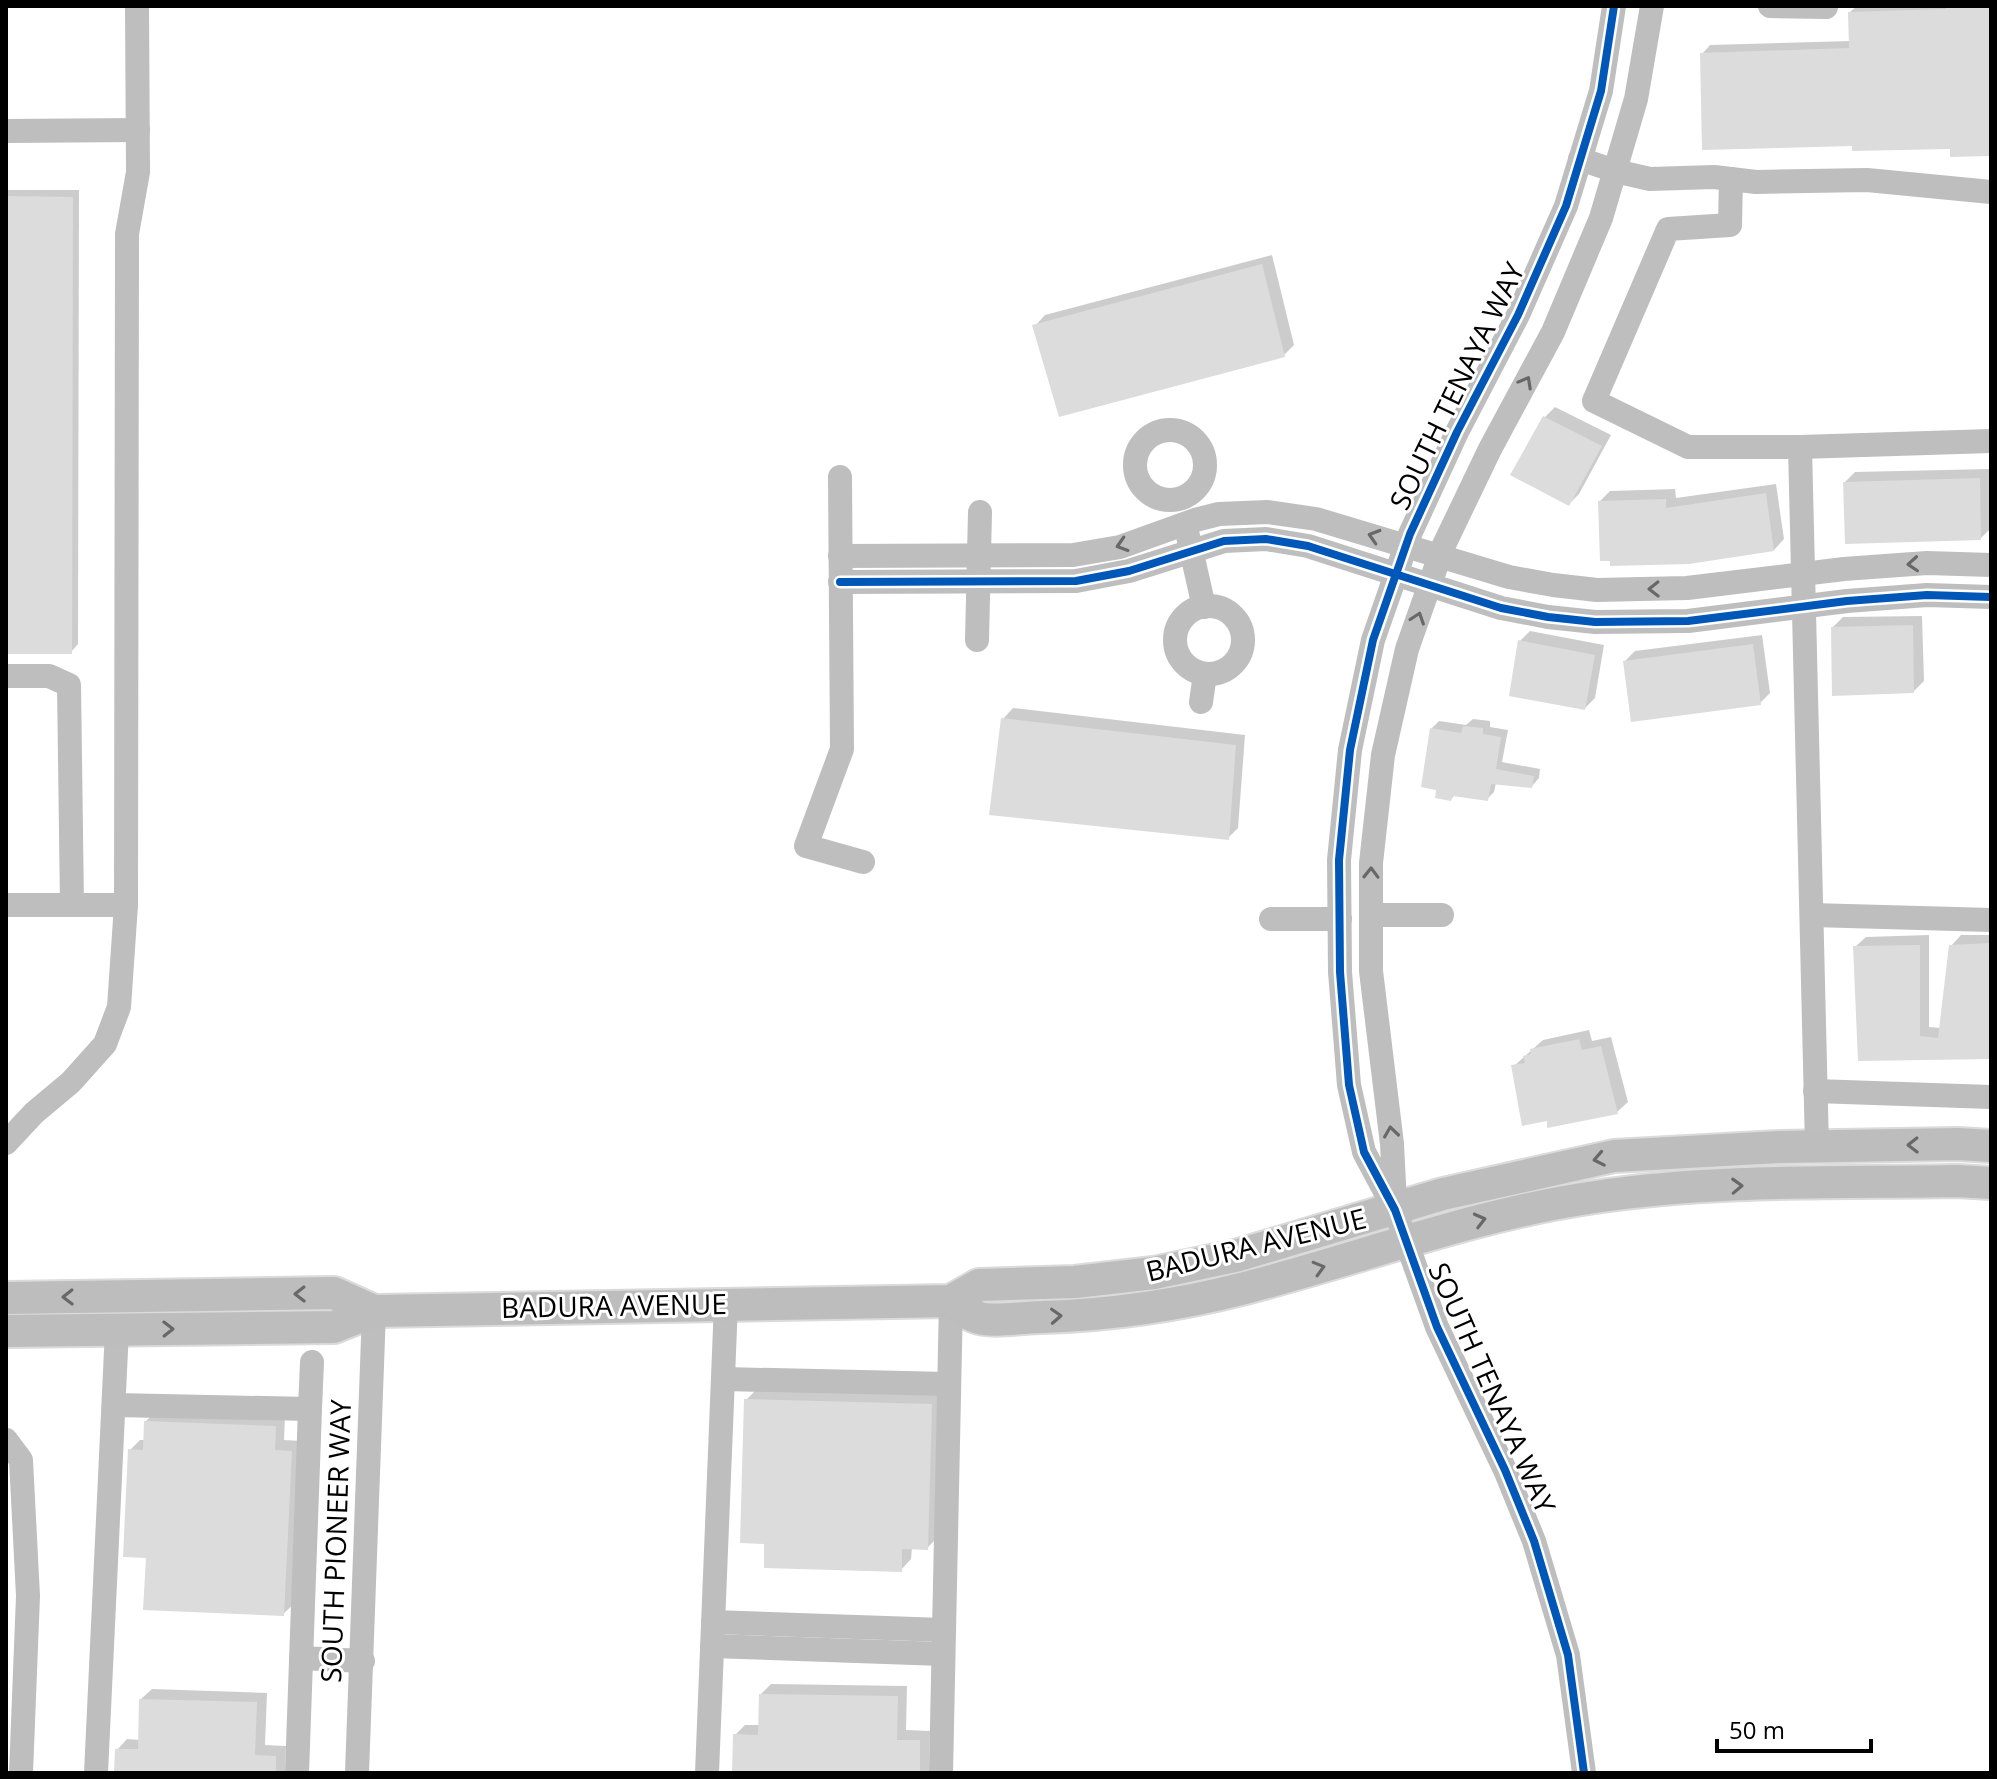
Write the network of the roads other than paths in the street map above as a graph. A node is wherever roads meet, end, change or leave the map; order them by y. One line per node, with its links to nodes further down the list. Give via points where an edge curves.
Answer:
1 (137, 6): 6 (street)
2 (1614, 6): 8 (street, SOUTH TENAYA WAY, via 1601,91)
3 (1652, 6): 9 (street, SOUTH TENAYA WAY, via 1636,99)
4 (1770, 6): 5 (street)
5 (1826, 7)
6 (138, 130): 7 (street); 39 (street, via 138,172 127,234)
7 (6, 131)
8 (1580, 159): 9 (street); 18 (street, SOUTH TENAYA WAY, via 1566,206 1518,315)
9 (1615, 171): 10 (street, via 1650,179); 20 (street, SOUTH TENAYA WAY, one-way to 9, via 1553,332)
10 (1731, 179): 11 (street, via 1867,180); 13 (street, via 1730,225 1668,229 1594,401 1688,447)
11 (1991, 192)
12 (1991, 441): 13 (street)
13 (1800, 447): 25 (street)
14 (840, 477): 21 (street)
15 (1179, 499): 17 (street)
16 (980, 512): 22 (street)
17 (1185, 523): 18 (street, one-way to 17, via 1292,514 1219,514); 19 (street); 22 (street, one-way to 22, via 1097,552)
18 (1406, 545): 20 (street); 24 (street, SOUTH TENAYA WAY)
19 (1191, 550): 24 (street, via 1245,539 1287,541); 27 (street, via 1089,579); 30 (street)
20 (1440, 555): 25 (street, one-way to 20, via 1687,588 1597,590 1509,577); 28 (street, SOUTH TENAYA WAY)
21 (840, 556): 22 (street); 26 (street)
22 (979, 556): 27 (street)
23 (1991, 565): 25 (street, one-way to 25, via 1927,563)
24 (1396, 574): 28 (street); 44 (street, SOUTH TENAYA WAY, via 1373,640 1350,750 1339,860)
25 (1804, 575): 31 (street)
26 (840, 582): 27 (street); 36 (street, via 842,749 806,846)
27 (979, 582): 32 (street)
28 (1430, 585): 31 (street, via 1501,608 1595,622 1688,621); 40 (street, SOUTH TENAYA WAY, one-way to 28, via 1383,755 1407,649)
29 (1991, 597): 31 (street, via 1927,595)
30 (1204, 607): 33 (street, via 1185,616 1175,635 1185,665); 33 (street, via 1216,607 1235,618 1243,640 1236,661)
31 (1804, 607): 42 (street)
32 (977, 640)
33 (1205, 674): 35 (street)
34 (6, 676): 38 (street, via 49,676 69,685)
35 (1201, 702)
36 (863, 862)
37 (6, 905): 38 (street)
38 (72, 905): 39 (street)
39 (126, 905): 48 (street, via 119,1007 105,1044)
40 (1371, 915): 41 (street); 52 (street, SOUTH TENAYA WAY, one-way to 40, via 1371,971)
41 (1442, 915)
42 (1812, 915): 45 (street); 46 (street)
43 (1271, 919): 44 (street)
44 (1340, 919): 52 (street, SOUTH TENAYA WAY, via 1349,1085 1364,1152)
45 (1991, 920)
46 (1815, 1091): 47 (street); 50 (street)
47 (1991, 1097)
48 (6, 1143)
49 (1991, 1146): 50 (main road, BADURA AVENUE, one-way to 50)
50 (1817, 1147): 52 (main road, BADURA AVENUE, one-way to 52, via 1614,1156)
51 (1991, 1183): 53 (main road, BADURA AVENUE, one-way to 51, via 1532,1207 1597,1196 1680,1188)
52 (1395, 1210): 53 (street, SOUTH TENAYA WAY); 55 (main road, BADURA AVENUE, via 1239,1255 1154,1273 979,1285)
53 (1405, 1241): 55 (main road, BADURA AVENUE, one-way to 53, via 978,1318 1115,1312 1244,1288); 78 (street, SOUTH TENAYA WAY, via 1437,1327 1534,1541 1568,1655)
54 (6, 1298): 57 (main road, BADURA AVENUE, one-way to 54, via 334,1293)
55 (951, 1301): 56 (main road, BADURA AVENUE); 62 (street)
56 (726, 1303): 57 (main road, BADURA AVENUE); 61 (street)
57 (374, 1311): 58 (main road, BADURA AVENUE, one-way to 57, via 334,1327); 70 (street, SOUTH PIONEER WAY)
58 (117, 1329): 59 (main road, BADURA AVENUE); 63 (street)
59 (6, 1331)
60 (312, 1362): 64 (street)
61 (724, 1379): 62 (street); 67 (street)
62 (949, 1384): 68 (street)
63 (115, 1405): 64 (street); 73 (street)
64 (310, 1409): 69 (street)
65 (6, 1440): 66 (street, via 21,1460)
66 (14, 1501): 72 (street, via 28,1596)
67 (712, 1634): 68 (street); 76 (street)
68 (944, 1642): 77 (street)
69 (301, 1658): 70 (street); 74 (street)
70 (363, 1661): 75 (street, SOUTH PIONEER WAY)
71 (6, 1772): 72 (street)
72 (21, 1773)
73 (96, 1773)
74 (297, 1773)
75 (357, 1773)
76 (707, 1773)
77 (941, 1773)
78 (1584, 1773)

